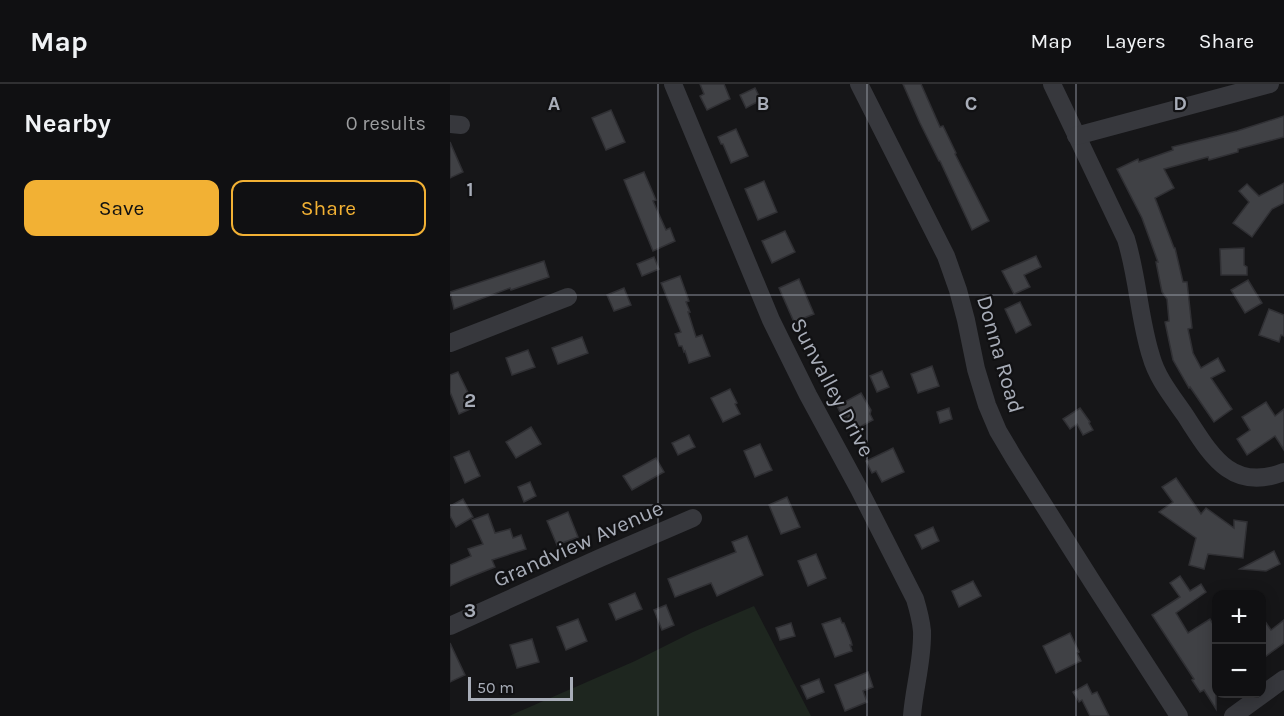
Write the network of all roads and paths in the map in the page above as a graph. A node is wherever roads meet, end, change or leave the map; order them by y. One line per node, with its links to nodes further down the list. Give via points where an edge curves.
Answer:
1 (673, 84): 12 (street, Sunvalley Drive, via 771,320 915,599 922,631)
2 (859, 84): 13 (street, Donna Road, via 946,256 966,320 977,375 998,431)
3 (1052, 84): 5 (street)
4 (1258, 86): 5 (street)
5 (1076, 136): 8 (street, via 1126,239 1146,341 1161,379 1221,465 1254,477)
6 (568, 297): 7 (street)
7 (450, 343)
8 (1284, 472)
9 (693, 518): 10 (street, Grandview Avenue)
10 (450, 626)
11 (1284, 679): 14 (street)
12 (912, 716)
13 (1179, 716)
14 (1233, 716)

